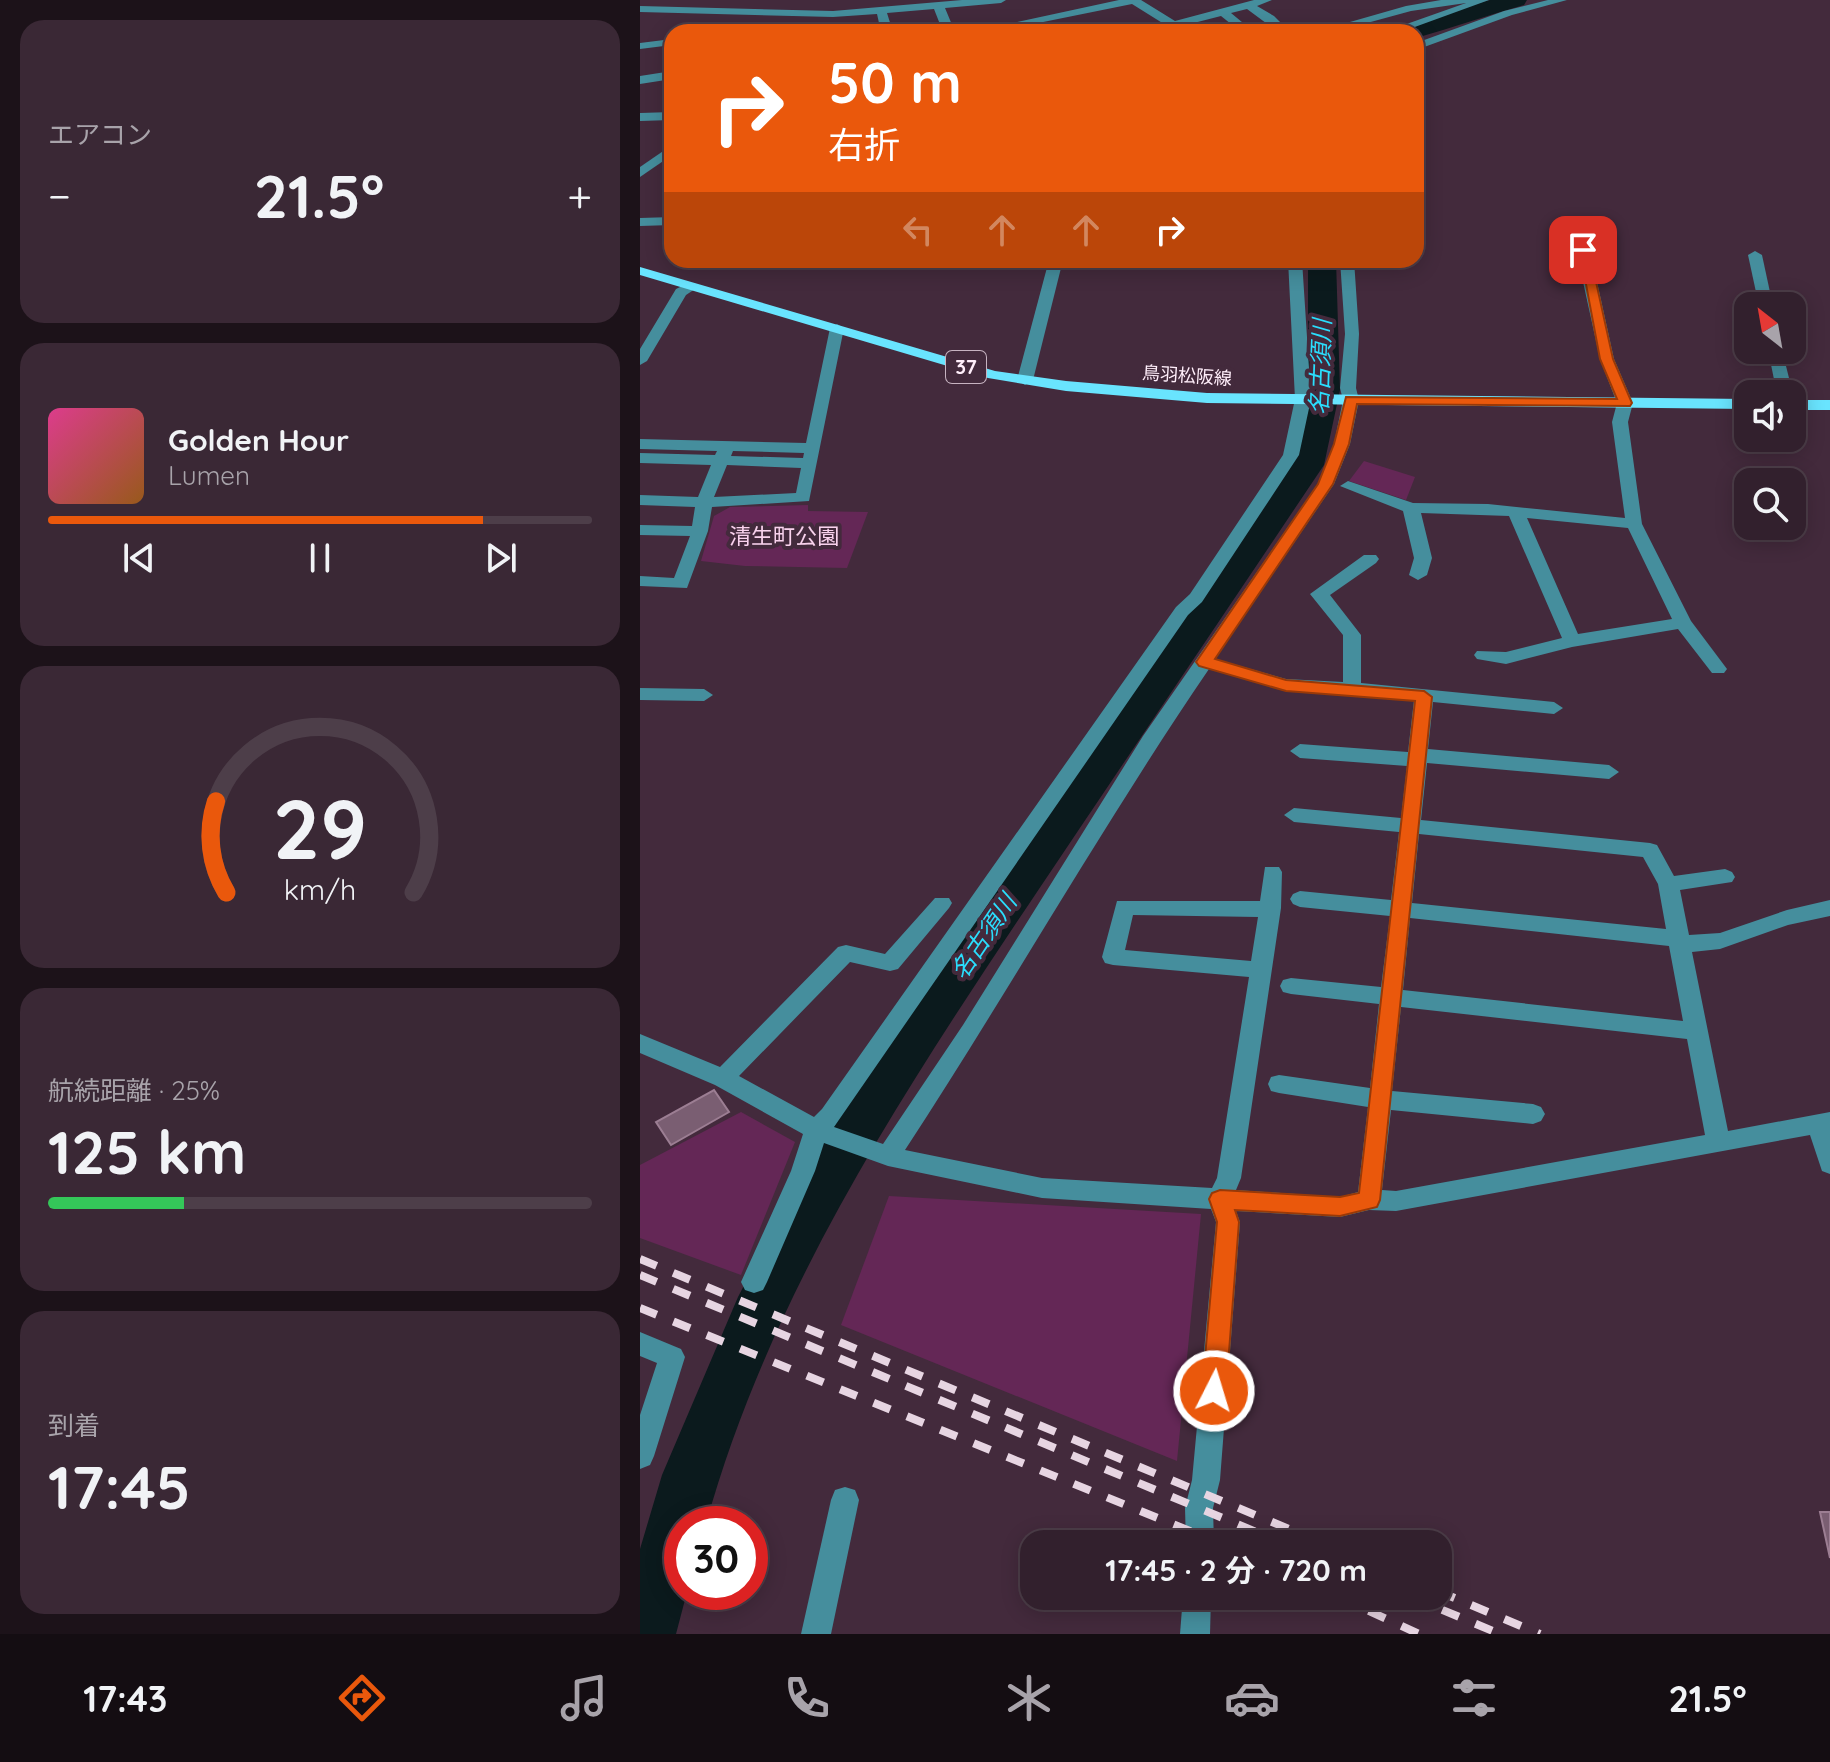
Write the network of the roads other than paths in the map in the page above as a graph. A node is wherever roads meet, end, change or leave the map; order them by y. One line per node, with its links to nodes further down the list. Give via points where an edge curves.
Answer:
1 (830, 0): 15 (street)
2 (1001, 0): 10 (street)
3 (1267, 0): 11 (street)
4 (1397, 0): 12 (street)
5 (1484, 0): 8 (street)
6 (1562, 0): 28 (street, via 1508,13)
7 (1138, 1): 20 (street); 21 (street)
8 (1466, 2): 12 (street); 26 (street)
9 (729, 5): 13 (street); 15 (street, via 749,16)
10 (938, 5): 14 (street); 19 (street)
11 (1248, 5): 16 (street); 24 (street)
12 (1410, 8): 25 (street)
13 (640, 9)
14 (881, 9): 15 (street); 18 (street)
15 (816, 12): 17 (street)
16 (1223, 12): 22 (street); 23 (street)
17 (803, 24)
18 (885, 24)
19 (946, 24)
20 (1044, 24)
21 (1173, 24)
22 (1190, 24)
23 (1238, 24)
24 (1276, 24)
25 (1351, 24)
26 (1410, 24)
27 (664, 43): 29 (street)
28 (1424, 44)
29 (640, 46)
30 (664, 65): 31 (street)
31 (640, 68)
32 (664, 76): 33 (street)
33 (640, 80)
34 (641, 114): 35 (street)
35 (664, 117)
36 (664, 119): 37 (street)
37 (640, 133)
38 (664, 155): 40 (street)
39 (664, 168): 40 (street)
40 (641, 172)
41 (664, 221): 42 (street)
42 (640, 222)
43 (1583, 250): 56 (street, via 1607,359)
44 (1755, 255): 50 (street)
45 (1054, 268): 53 (street)
46 (1295, 268): 54 (street)
47 (1348, 268): 55 (street)
48 (640, 271): 49 (main road, 鳥羽松阪線 / 37)
49 (691, 287): 51 (main road, 鳥羽松阪線 / 37); 52 (street, via 681,292)
50 (1763, 292)
51 (837, 328): 53 (main road, 鳥羽松阪線 / 37); 62 (street)
52 (640, 361)
53 (1025, 380): 54 (main road, 鳥羽松阪線 / 37, via 1192,397)
54 (1303, 399): 55 (main road, 鳥羽松阪線 / 37); 110 (street, via 1291,455 1196,598)
55 (1351, 400): 56 (main road, 鳥羽松阪線 / 37); 79 (street, via 1326,484)
56 (1625, 403): 57 (main road, 鳥羽松阪線 / 37); 69 (street, via 1620,422)
57 (1734, 404)
58 (1806, 405): 59 (main road)
59 (1830, 405)
60 (640, 444): 61 (street)
61 (725, 454): 62 (street); 63 (street); 66 (street)
62 (810, 456): 66 (street, via 803,498)
63 (640, 458)
64 (1348, 486): 67 (street)
65 (640, 500): 66 (street)
66 (704, 502): 71 (street)
67 (1411, 508): 68 (street); 74 (street, via 1423,558)
68 (1516, 512): 69 (street); 77 (street)
69 (1634, 524): 76 (street)
70 (640, 530): 71 (street)
71 (698, 538): 72 (street); 75 (street, via 681,584)
72 (640, 543)
73 (1370, 559): 81 (street, via 1319,594 1351,627 1357,643)
74 (1418, 575)
75 (640, 581)
76 (1683, 623): 77 (street); 80 (street)
77 (1572, 641): 78 (street, via 1506,658)
78 (1483, 655)
79 (1204, 662): 81 (street, via 1286,685); 112 (street)
80 (1718, 669)
81 (1351, 688): 84 (street)
82 (640, 694): 83 (street)
83 (704, 695)
84 (1424, 697): 85 (street); 87 (street)
85 (1554, 708)
86 (1300, 751): 87 (street)
87 (1417, 758): 88 (street, via 1434,755); 90 (street)
88 (1609, 772)
89 (1294, 815): 90 (street)
90 (1410, 826): 93 (street, via 1650,850); 96 (street)
91 (1272, 872): 97 (street)
92 (1725, 877): 93 (street)
93 (1668, 884): 99 (street)
94 (1300, 899): 96 (street)
95 (942, 903): 105 (street, via 890,963 846,953)
96 (1401, 907): 99 (street, via 1664,936); 102 (street)
97 (1270, 908): 100 (street); 100 (street, via 1124,907 1113,957)
98 (1830, 908): 99 (street, via 1776,921 1728,943)
99 (1677, 942): 103 (street)
100 (1260, 970): 114 (street, via 1229,1178)
101 (1291, 986): 102 (street)
102 (1391, 997): 103 (street); 107 (street)
103 (1696, 1031): 111 (street)
104 (640, 1043): 105 (street)
105 (723, 1078): 110 (street)
106 (1279, 1084): 107 (street)
107 (1380, 1099): 108 (street); 115 (street)
108 (1533, 1114)
109 (1824, 1123): 111 (street); 113 (street)
110 (816, 1130): 112 (street); 116 (street)
111 (1718, 1142): 115 (street, via 1396,1201)
112 (888, 1156): 114 (street, via 1042,1188)
113 (1830, 1164)
114 (1220, 1199): 115 (street, via 1340,1207); 120 (street, via 1228,1222)
115 (1369, 1200)
116 (754, 1282)
117 (640, 1344): 118 (street, via 672,1357)
118 (640, 1456)
119 (845, 1500): 122 (street)
120 (1200, 1530)
121 (1196, 1610): 123 (street)
122 (816, 1634)
123 (1195, 1634)

